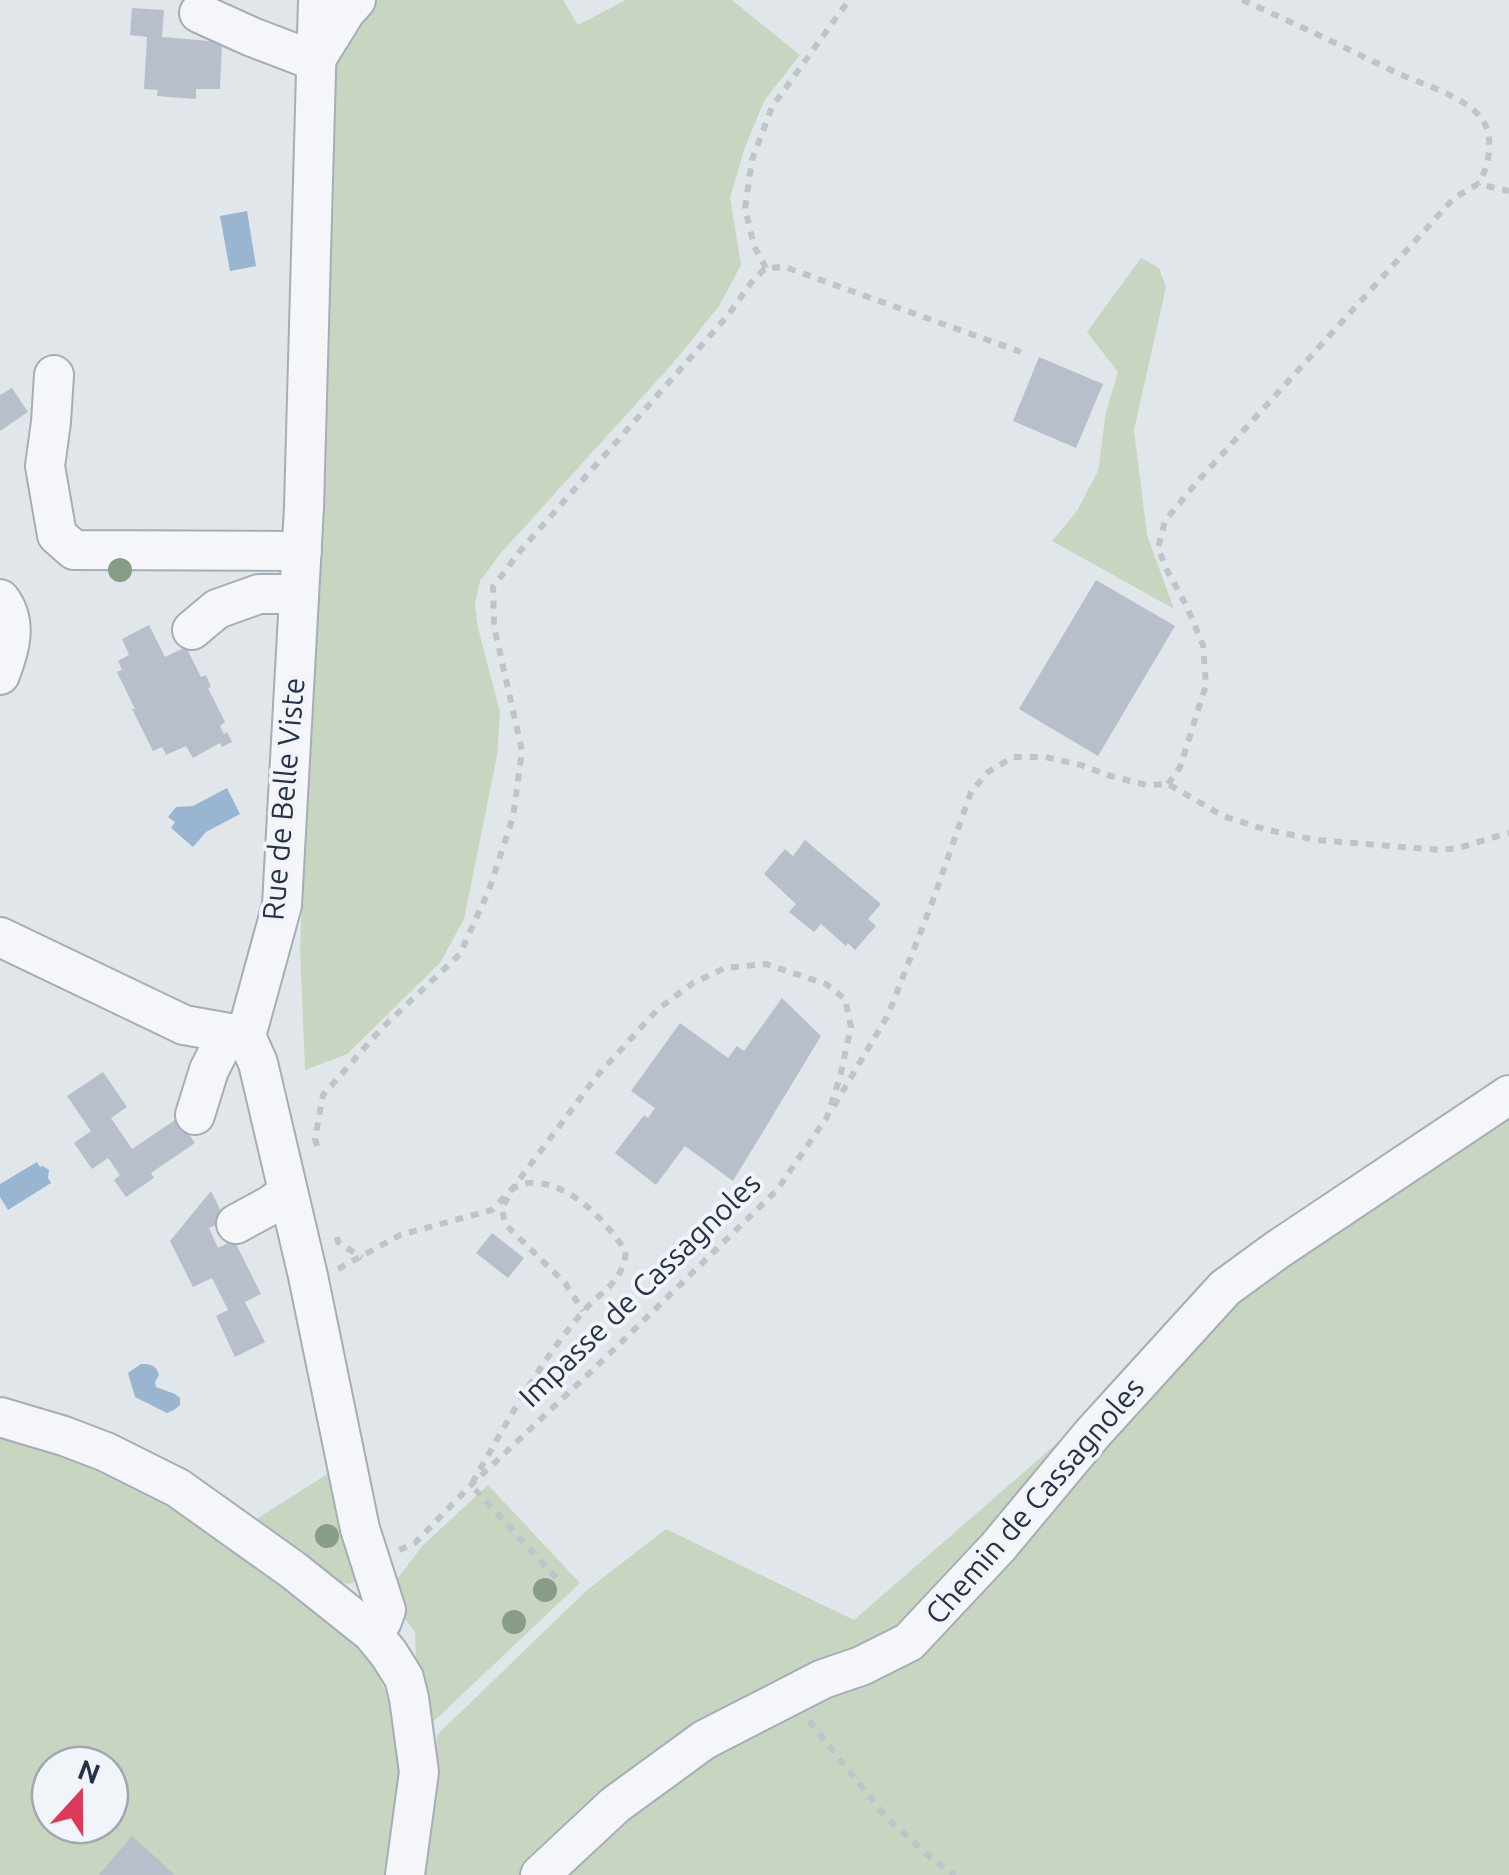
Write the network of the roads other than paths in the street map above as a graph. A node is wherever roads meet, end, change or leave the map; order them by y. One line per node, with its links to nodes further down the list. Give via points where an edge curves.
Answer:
1 (318, 0): 4 (street, Rue de Belle Viste)
2 (356, 0): 4 (street)
3 (199, 13): 4 (street)
4 (316, 61): 6 (street, Rue de Belle Viste)
5 (54, 374): 6 (street, via 45,466 57,534 74,550)
6 (302, 552): 7 (street, Rue de Belle Viste)
7 (299, 594): 9 (street, via 258,594 217,609); 12 (street, Rue de Belle Viste, via 282,904)
8 (0, 599): 10 (street, via 12,627)
9 (192, 630)
10 (0, 675)
11 (0, 937): 12 (street, via 184,1025)
12 (237, 1034): 14 (street, Rue de Belle Viste, via 210,1070); 15 (street, via 258,1062)
13 (1509, 1095): 20 (street, Chemin de Cassagnoles, via 1225,1288 909,1642 704,1740 615,1805)
14 (195, 1115)
15 (288, 1192): 16 (street); 18 (street, via 352,1493 386,1610)
16 (236, 1224)
17 (0, 1417): 18 (street, via 106,1452 178,1488)
18 (372, 1633): 19 (street, via 404,1678 409,1698 419,1772)
19 (405, 1875)
20 (540, 1875)

